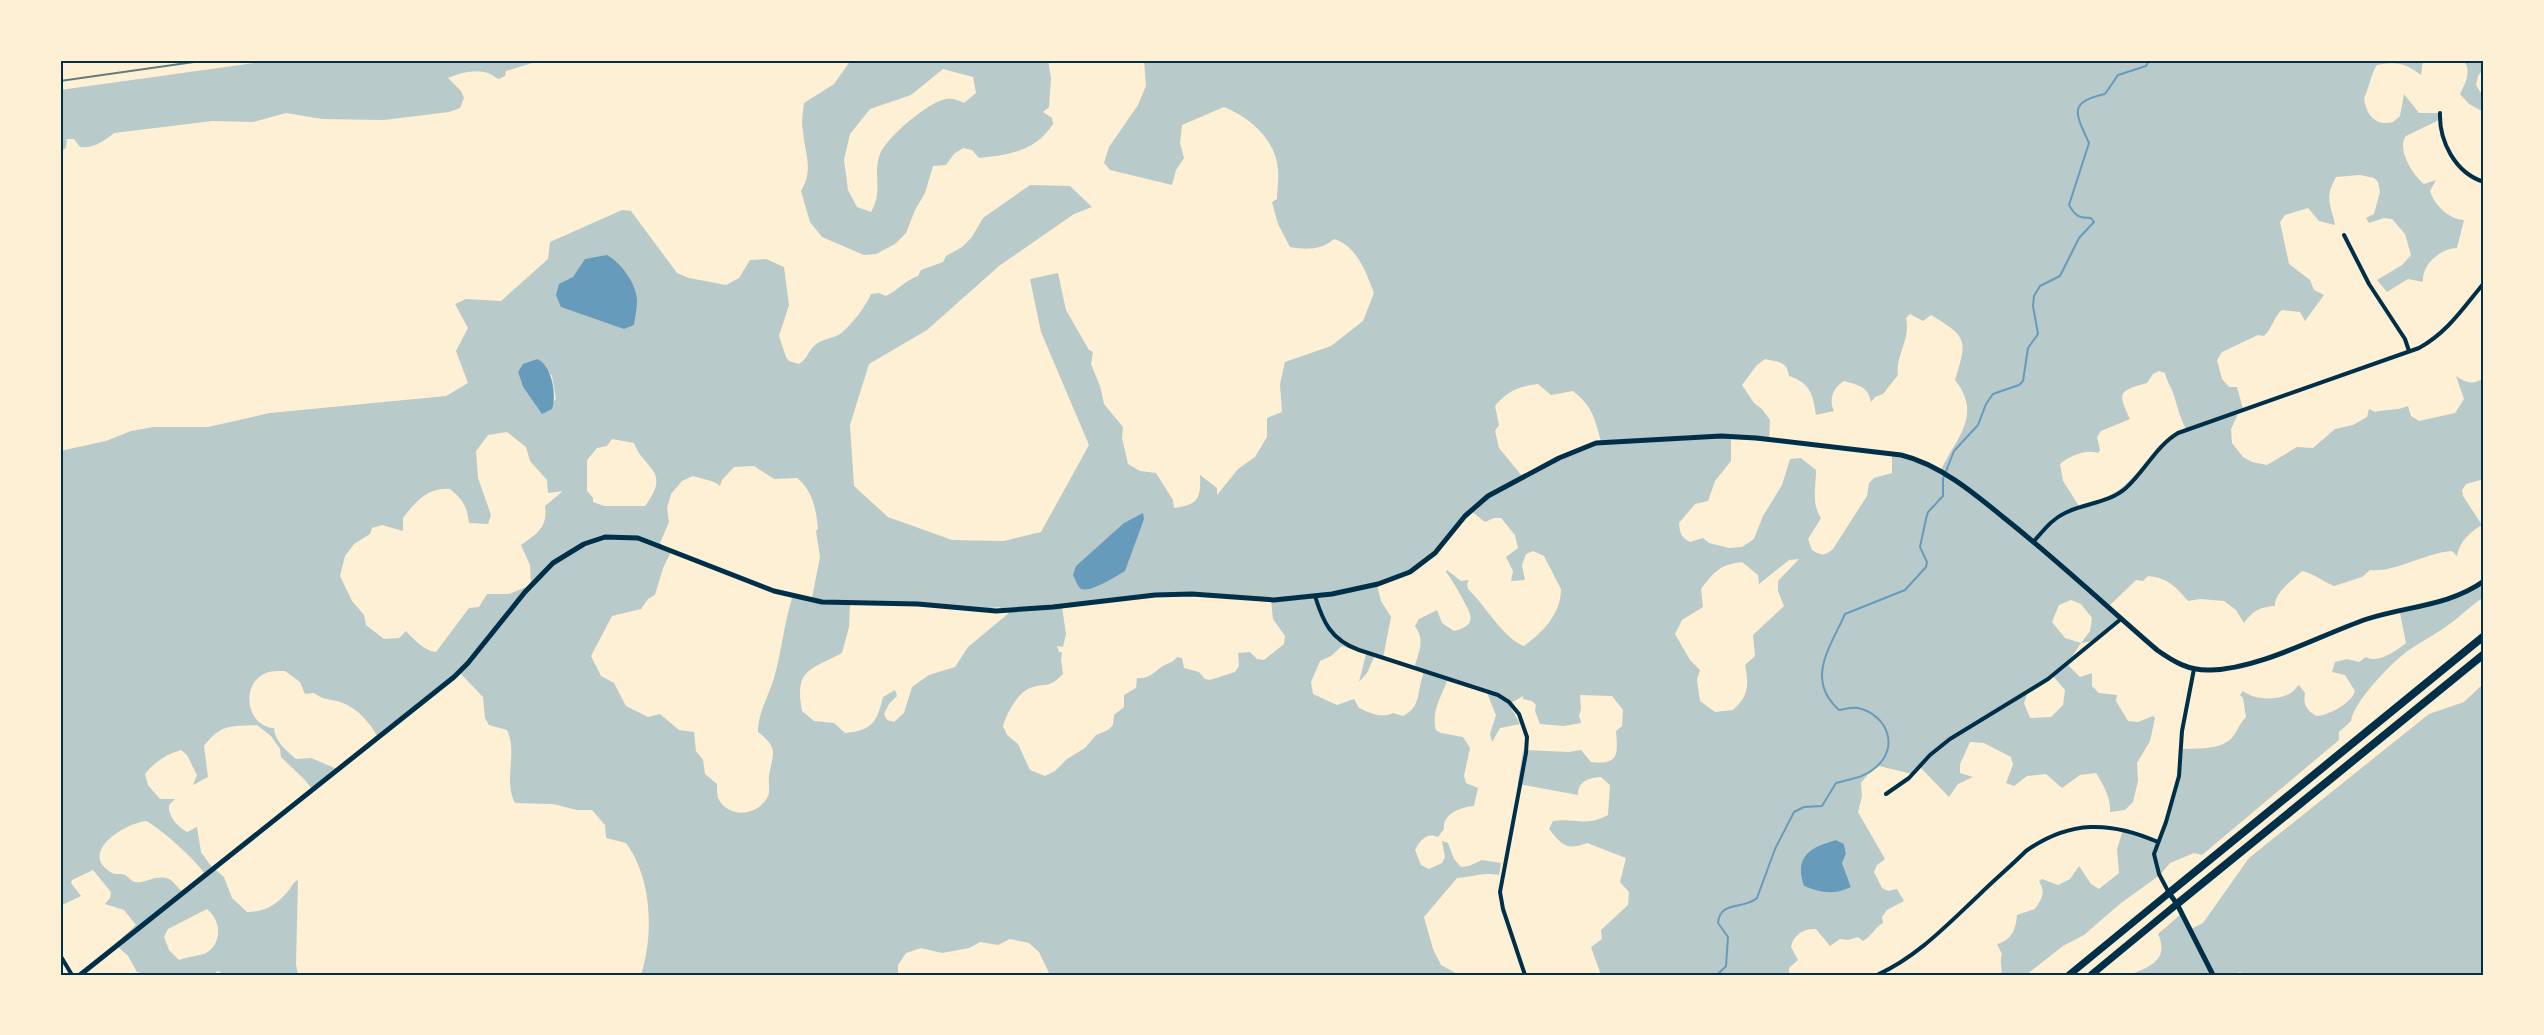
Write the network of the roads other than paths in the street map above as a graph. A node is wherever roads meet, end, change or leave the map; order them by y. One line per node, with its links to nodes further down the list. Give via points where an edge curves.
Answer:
1 (2440, 113): 2 (street, via 2439,129 2454,159 2466,173)
2 (2484, 182)
3 (2344, 235): 5 (street)
4 (2484, 283): 5 (street, via 2441,335)
5 (2409, 351): 6 (street, via 2178,434 2121,491 2060,516)
6 (2034, 541): 8 (street, via 1973,492 1911,458 1721,436 1596,442 1488,496 1465,516 1435,553 1410,572 1378,584); 9 (street)
7 (2484, 581): 12 (street, via 2450,599 2369,618 2241,666)
8 (1315, 596): 19 (street, via 1274,600 1155,595 996,611 826,602 774,591 638,538 605,537 553,562 454,678); 20 (street, via 1329,630 1342,642 1484,689 1509,702 1519,714 1527,737 1526,753 1500,901)
9 (2121, 619): 12 (street, via 2175,663); 13 (street, via 2048,679 1950,739)
10 (2484, 636): 15 (highway)
11 (2484, 654): 16 (highway)
12 (2194, 669): 14 (street, via 2182,731 2179,776)
13 (1886, 794)
14 (2158, 842): 15 (street, via 2155,859); 21 (street, via 2128,830 2100,826 2068,829 2039,842 1920,949 1898,966)
15 (2169, 893): 16 (street); 22 (highway)
16 (2177, 904): 23 (highway); 24 (street)
17 (60, 955): 18 (street)
18 (72, 975)
19 (80, 975)
20 (1525, 975)
21 (1877, 975)
22 (2069, 975)
23 (2091, 975)
24 (2213, 975)

